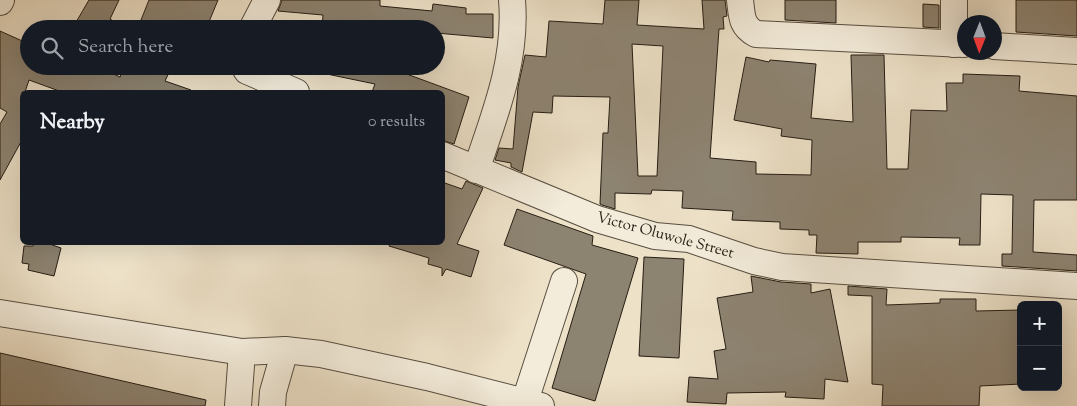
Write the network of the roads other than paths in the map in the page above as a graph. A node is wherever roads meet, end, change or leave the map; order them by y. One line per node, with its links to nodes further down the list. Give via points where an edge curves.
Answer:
1 (267, 0): 5 (street)
2 (512, 0): 13 (street, via 514,26 504,89)
3 (740, 0): 7 (street, via 742,22 756,34)
4 (954, 0): 6 (street)
5 (257, 20)
6 (957, 22)
7 (957, 44)
8 (1002, 46): 9 (street)
9 (1077, 51)
10 (256, 75): 11 (street)
11 (291, 90)
12 (445, 156): 13 (street, Victor Oluwole Street)
13 (476, 170): 15 (street, Victor Oluwole Street, via 597,219 655,236 689,239 782,267)
14 (564, 282): 19 (street)
15 (1077, 286)
16 (0, 312): 18 (street)
17 (285, 350): 18 (street); 19 (street, via 321,354 427,376); 21 (street)
18 (242, 352): 20 (street)
19 (533, 404)
20 (238, 406)
21 (272, 406)

